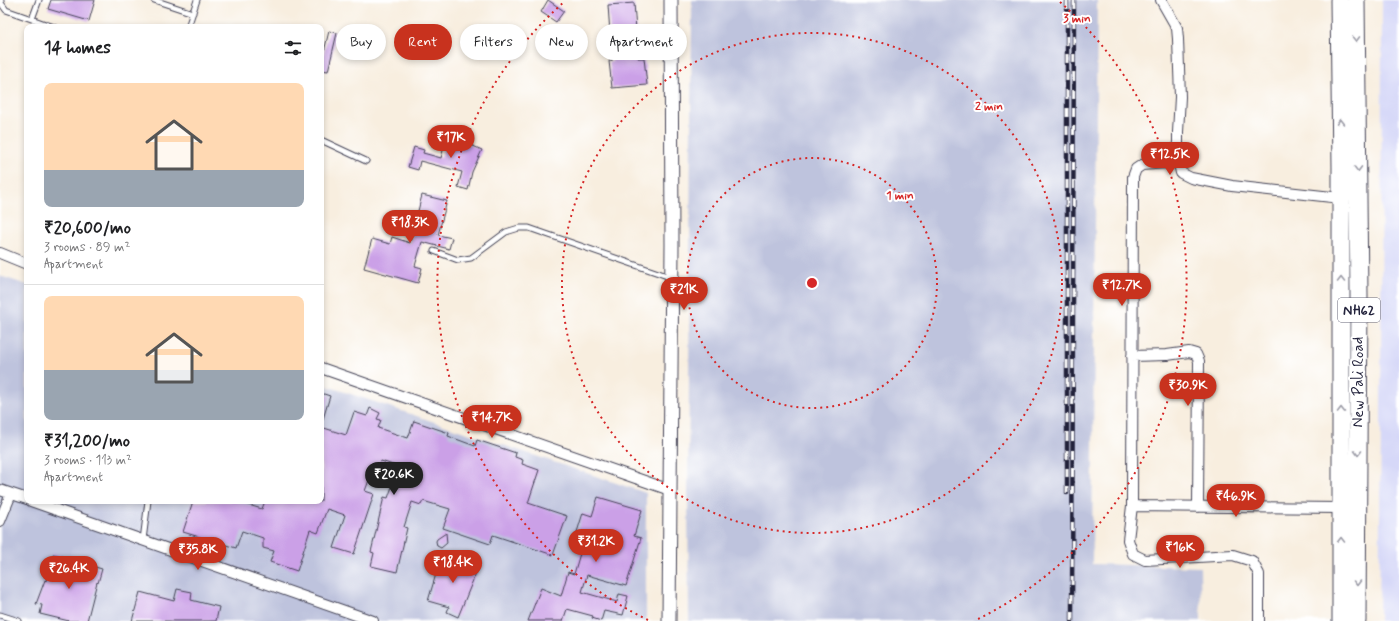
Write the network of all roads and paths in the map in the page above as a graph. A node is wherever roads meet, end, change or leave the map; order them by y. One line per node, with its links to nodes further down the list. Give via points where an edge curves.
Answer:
1 (1, 0): 10 (lane, via 6,10)
2 (39, 0): 10 (lane)
3 (154, 0): 9 (lane)
4 (197, 0): 9 (lane)
5 (670, 0): 20 (street)
6 (1161, 0): 15 (street, via 1176,28 1178,39)
7 (1339, 0): 16 (highway, New Pali Road / NH62, one-way to 7)
8 (1356, 0): 40 (highway, New Pali Road / NH62, one-way to 40, via 1359,295)
9 (193, 13): 12 (lane)
10 (32, 19): 11 (lane)
11 (46, 24)
12 (189, 24)
13 (324, 141): 14 (lane)
14 (366, 161)
15 (1179, 162): 16 (street, via 1181,173 1191,178 1232,186); 21 (street, via 1142,164 1136,169 1133,177)
16 (1340, 198): 31 (highway, New Pali Road / NH62, one-way to 16)
17 (434, 251): 20 (lane, via 458,260 471,258 506,232 529,228)
18 (0, 253): 19 (street)
19 (24, 263)
20 (671, 278): 24 (street)
21 (1132, 356): 29 (street); 30 (street, via 1189,352 1196,354 1199,361)
22 (324, 369): 24 (street)
23 (0, 490): 25 (street)
24 (670, 490): 37 (street)
25 (11, 494): 26 (street); 32 (street)
26 (24, 498)
27 (40, 504): 33 (street)
28 (148, 504): 33 (lane)
29 (1132, 506): 30 (street); 38 (street, via 1128,540 1132,554 1145,560 1233,555 1252,561 1259,574)
30 (1198, 507): 31 (street)
31 (1341, 508): 39 (highway, New Pali Road / NH62, one-way to 31)
32 (0, 521)
33 (143, 540): 36 (street)
34 (0, 615): 35 (lane)
35 (19, 621)
36 (373, 621)
37 (669, 621)
38 (1259, 621)
39 (1341, 621)
40 (1357, 621)

